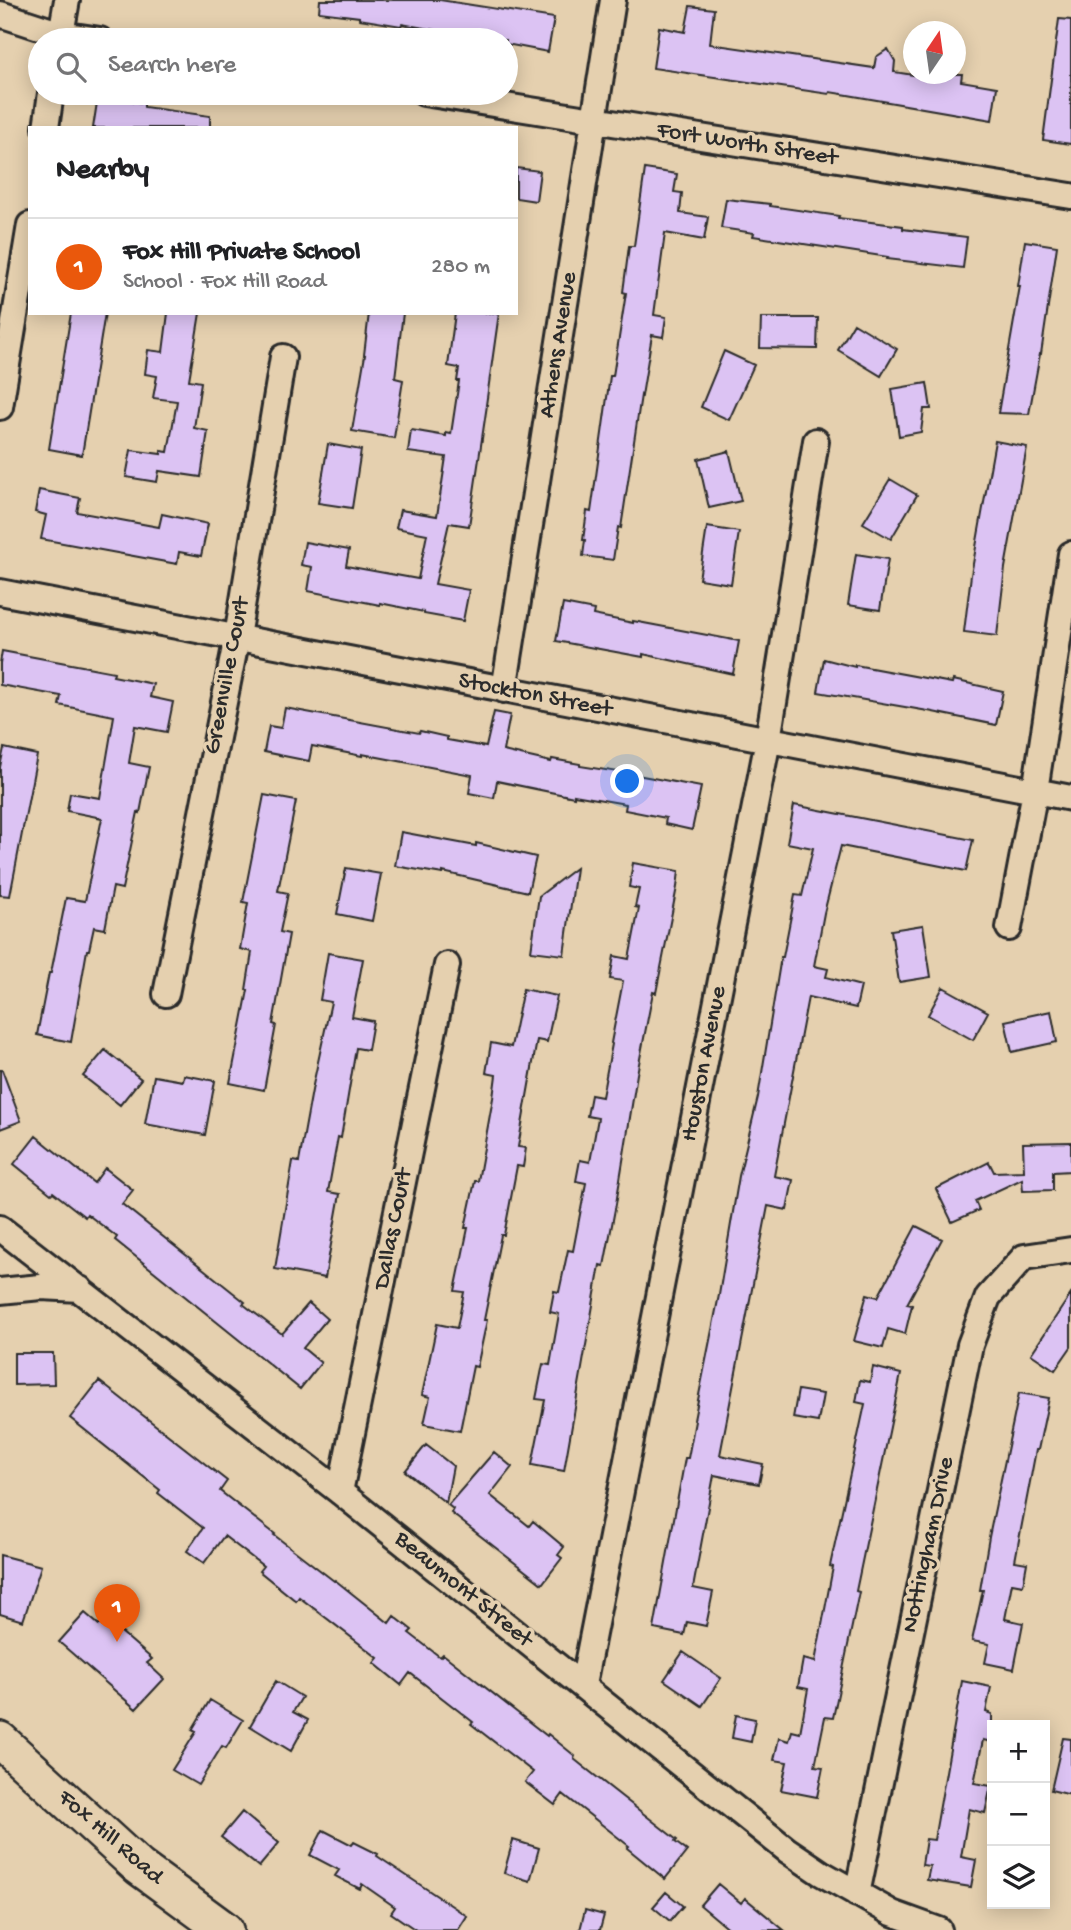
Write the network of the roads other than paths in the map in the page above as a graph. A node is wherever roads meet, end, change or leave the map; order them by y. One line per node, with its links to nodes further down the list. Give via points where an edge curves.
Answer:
1 (67, 0): 5 (street)
2 (613, 0): 8 (street, Athens Avenue)
3 (0, 14): 4 (street)
4 (37, 28)
5 (62, 28)
6 (49, 105): 9 (street)
7 (500, 105): 8 (street, Fort Worth Street)
8 (595, 120): 10 (street, Fort Worth Street); 18 (street, Athens Avenue)
9 (46, 126)
10 (1071, 196)
11 (28, 237): 13 (street)
12 (283, 357): 17 (street, Greenville Court)
13 (0, 407)
14 (816, 441): 19 (street, Houston Avenue)
15 (1071, 554): 20 (street)
16 (0, 592): 17 (street, Stockton Street)
17 (237, 637): 18 (street, Stockton Street); 24 (street, Greenville Court)
18 (504, 690): 19 (street, Stockton Street)
19 (768, 740): 20 (street, Stockton Street); 30 (street, Houston Avenue)
20 (1035, 792): 21 (street, Stockton Street); 22 (street)
21 (1071, 798)
22 (1009, 928)
23 (447, 965): 29 (street, Dallas Court)
24 (166, 993)
25 (0, 1228): 27 (street, Beaumont Street)
26 (1071, 1250): 32 (street, Nottingham Drive, via 1024,1257 988,1297 970,1345)
27 (80, 1289): 28 (street); 29 (street, Beaumont Street)
28 (0, 1292)
29 (340, 1492): 30 (street, Beaumont Street)
30 (583, 1685): 32 (street, Beaumont Street, via 787,1850)
31 (0, 1740): 33 (main road, Fox Hill Road, via 139,1867)
32 (857, 1895): 34 (street, Beaumont Street)
33 (225, 1930)
34 (939, 1930)

